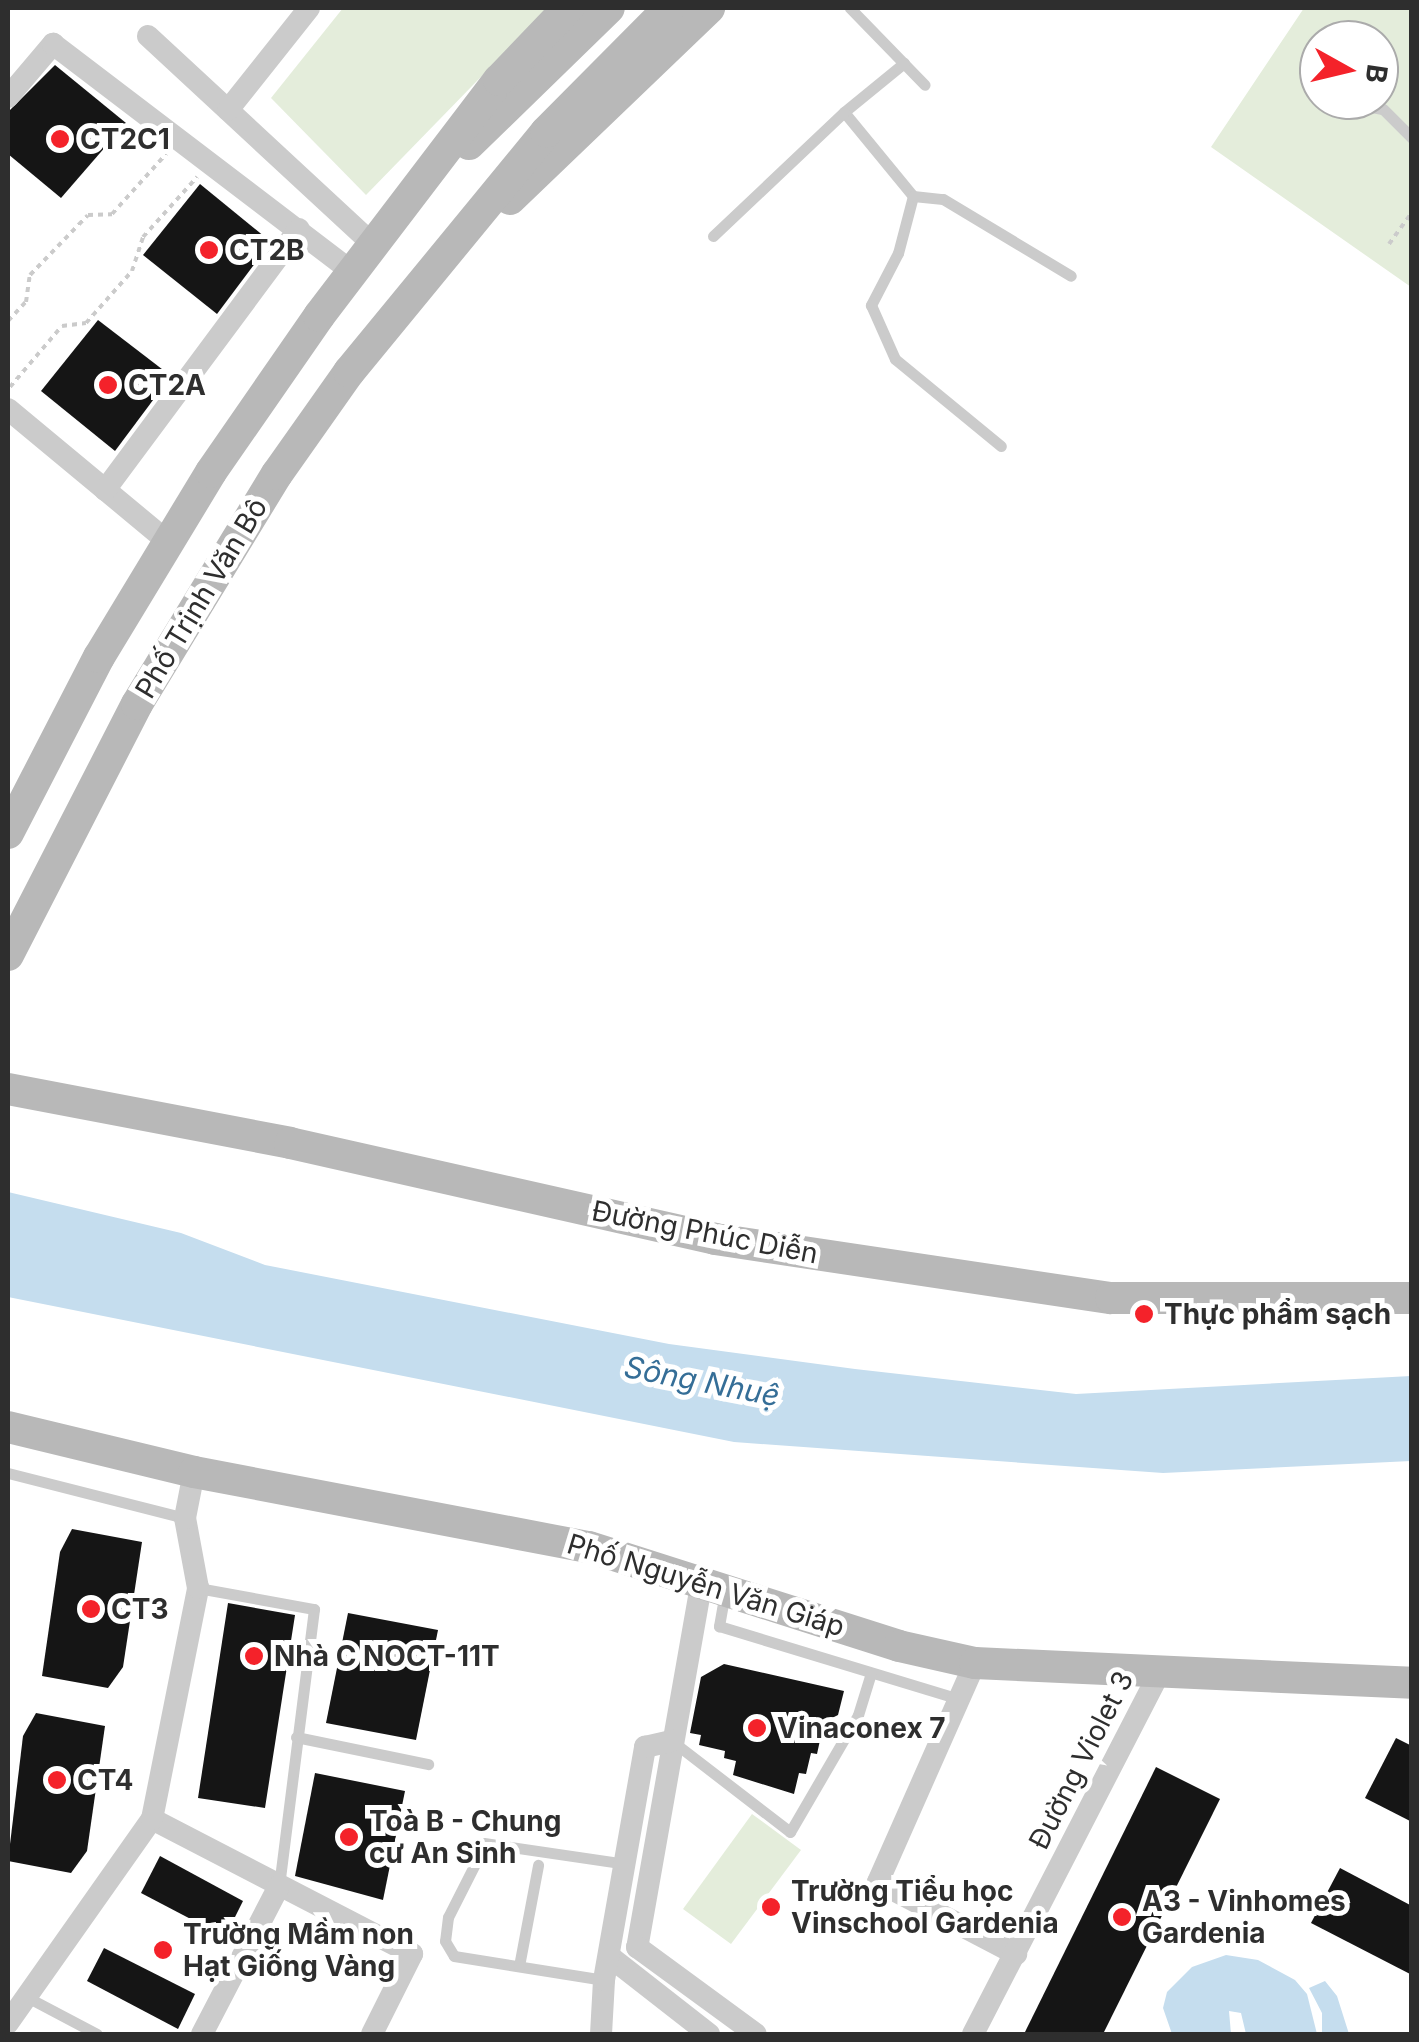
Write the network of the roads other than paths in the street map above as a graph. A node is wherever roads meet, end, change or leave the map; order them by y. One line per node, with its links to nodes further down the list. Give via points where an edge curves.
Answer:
1 (308, 8): 11 (street)
2 (568, 8): 15 (street, Phố Trịnh Văn Bô, via 499,80)
3 (609, 8): 15 (street, Phố Trịnh Văn Bô)
4 (669, 8): 20 (street, Phố Trịnh Văn Bô, via 546,132)
5 (708, 8): 20 (street, Phố Trịnh Văn Bô, via 563,152)
6 (850, 8): 8 (lane)
7 (148, 36): 11 (street)
8 (904, 63): 9 (lane); 12 (lane)
9 (925, 85)
10 (8, 97): 17 (street, via 54,44)
11 (228, 110): 19 (street)
12 (844, 112): 16 (lane); 18 (lane)
13 (1395, 120): 14 (lane)
14 (1412, 138)
15 (417, 192): 19 (street, Phố Trịnh Văn Bô)
16 (913, 196): 22 (lane, via 944,199); 24 (lane, via 898,253 871,305 895,359)
17 (298, 229): 21 (street); 25 (street)
18 (713, 236)
19 (375, 246): 21 (street, Phố Trịnh Văn Bô)
20 (435, 265): 28 (street, Phố Trịnh Văn Bô, via 349,372 218,562)
21 (354, 273): 26 (street, Phố Trịnh Văn Bô)
22 (1071, 276)
23 (8, 409): 25 (street)
24 (1001, 446)
25 (105, 490): 26 (street)
26 (167, 541): 27 (street, Phố Trịnh Văn Bô)
27 (8, 833)
28 (8, 955)
29 (8, 1089): 30 (street, Đường Phúc Diễn, via 772,1248 1111,1298)
30 (1412, 1298)
31 (8, 1427): 32 (street, Phố Nguyễn Văn Giáp)
32 (194, 1472): 34 (street); 35 (street, Phố Nguyễn Văn Giáp, via 511,1528)
33 (8, 1473): 34 (lane)
34 (185, 1518): 36 (street)
35 (714, 1584): 37 (street); 38 (lane); 39 (street, Phố Nguyễn Văn Giáp, via 898,1646)
36 (198, 1588): 44 (lane, via 314,1609); 47 (street)
37 (692, 1624): 38 (lane); 45 (street)
38 (719, 1626): 40 (lane)
39 (975, 1663): 41 (street, Phố Nguyễn Văn Giáp); 43 (street)
40 (871, 1673): 43 (lane); 45 (lane, via 858,1714 790,1832)
41 (1159, 1673): 42 (street, Phố Nguyễn Văn Giáp); 53 (street, Đường Violet 3)
42 (1412, 1683)
43 (959, 1699): 53 (street, via 878,1882)
44 (296, 1737): 46 (lane); 52 (lane)
45 (672, 1741): 50 (street, via 645,1748); 64 (street, via 637,1947)
46 (428, 1764)
47 (152, 1820): 52 (street); 57 (street)
48 (484, 1844): 50 (lane)
49 (479, 1856): 55 (lane, via 448,1917 448,1949 454,1956)
50 (627, 1864): 54 (street)
51 (538, 1865): 55 (lane)
52 (278, 1886): 60 (street); 61 (street, via 412,1954)
53 (1016, 1954): 65 (street, Đường Violet 3)
54 (609, 1956): 56 (street); 63 (street)
55 (519, 1966): 56 (lane)
56 (604, 1980): 62 (street)
57 (25, 1996): 58 (street); 59 (lane)
58 (8, 2023)
59 (96, 2034)
60 (202, 2034)
61 (372, 2034)
62 (601, 2034)
63 (708, 2034)
64 (756, 2034)
65 (972, 2034)

